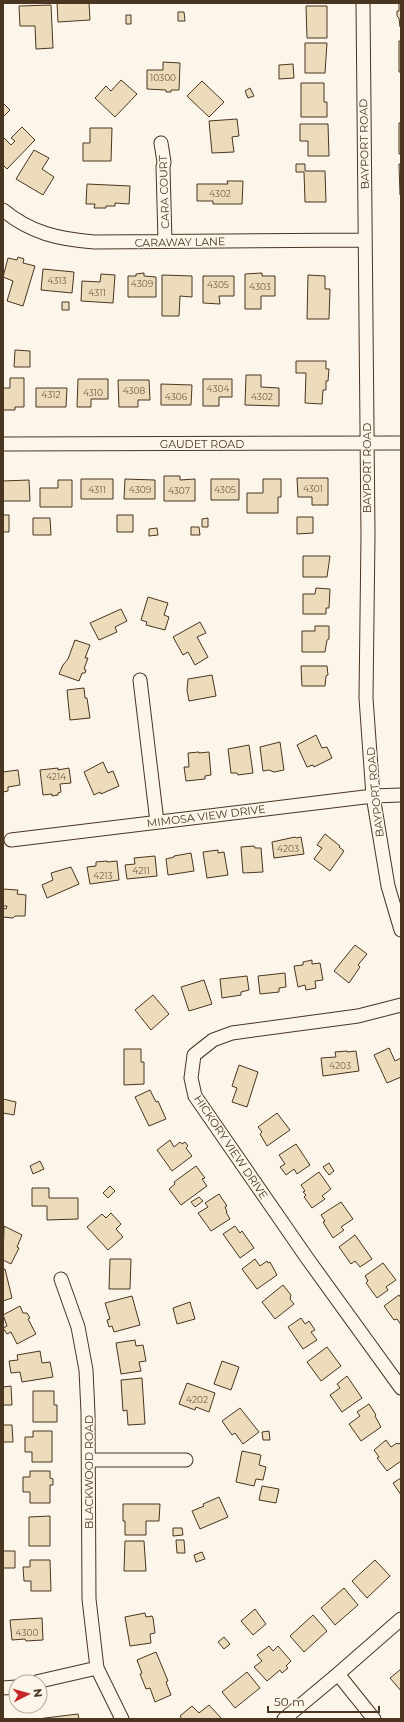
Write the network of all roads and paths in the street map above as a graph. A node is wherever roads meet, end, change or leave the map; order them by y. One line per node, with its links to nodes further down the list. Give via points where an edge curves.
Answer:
1 (363, 3): 4 (street, BAYPORT ROAD)
2 (161, 142): 5 (street, CARA COURT)
3 (3, 210): 5 (street, CARAWAY LANE, via 17,222 30,228 70,240 137,243)
4 (364, 240): 5 (street, CARAWAY LANE); 6 (street, BAYPORT ROAD)
5 (166, 241)
6 (367, 443): 7 (street, GAUDET ROAD); 8 (street, GAUDET ROAD); 11 (street, BAYPORT ROAD, via 366,698)
7 (401, 443)
8 (3, 444)
9 (140, 680): 12 (street)
10 (401, 795): 11 (street, MIMOSA VIEW DRIVE)
11 (373, 796): 12 (street, MIMOSA VIEW DRIVE); 14 (street, BAYPORT ROAD, via 388,886)
12 (157, 822): 13 (street, MIMOSA VIEW DRIVE)
13 (11, 840)
14 (401, 930)
15 (401, 1005): 17 (street, HICKORY VIEW DRIVE, via 358,1016 232,1033 213,1040 194,1055 191,1078 196,1096 225,1141)
16 (61, 1279): 18 (street, BLACKWOOD ROAD, via 78,1327 86,1370)
17 (401, 1388)
18 (89, 1460): 19 (street); 21 (street, BLACKWOOD ROAD, via 89,1599)
19 (186, 1460)
20 (401, 1618): 22 (street)
21 (97, 1668): 23 (street); 24 (street, BLACKWOOD ROAD)
22 (338, 1674): 25 (street); 26 (street)
23 (48, 1679)
24 (122, 1719)
25 (284, 1719)
26 (374, 1719)

